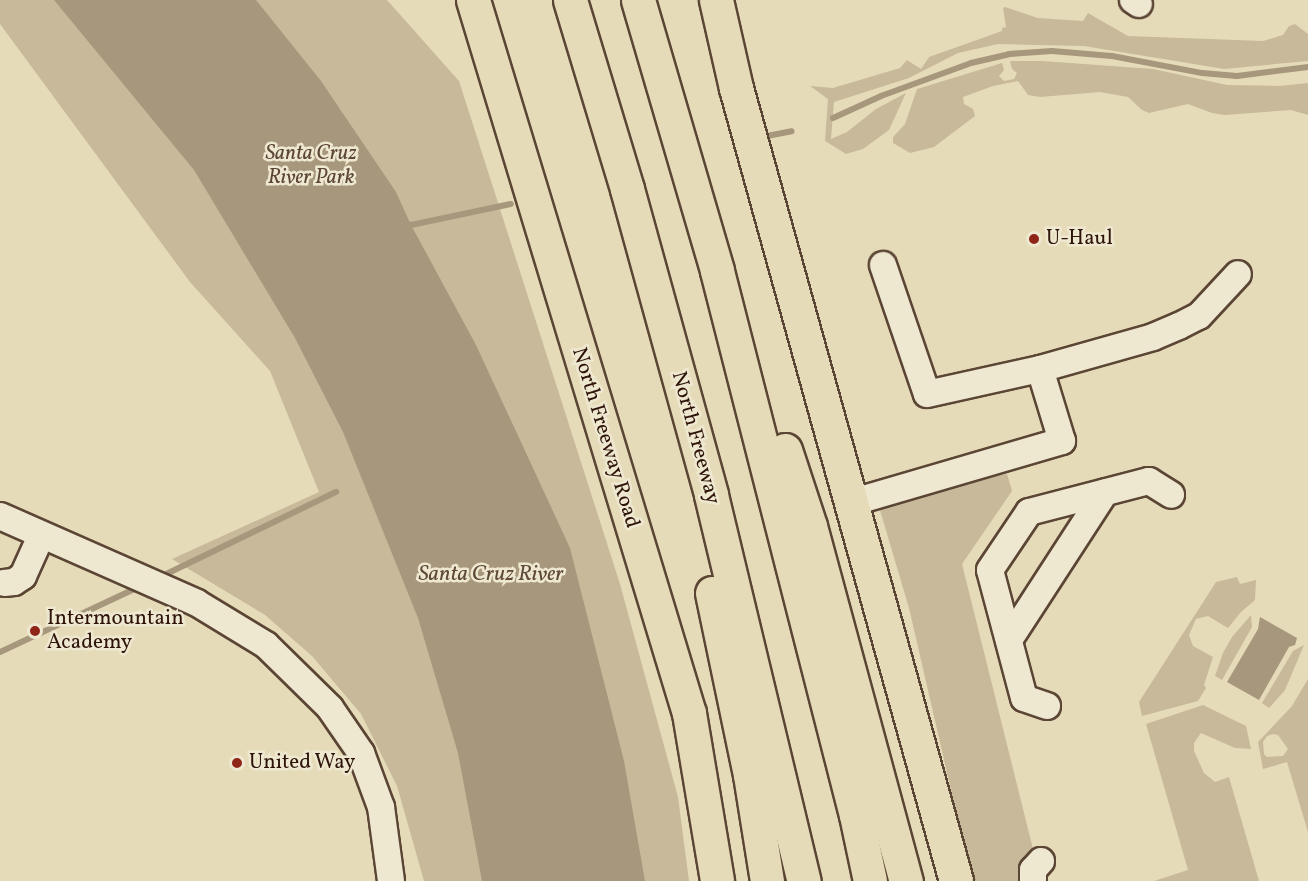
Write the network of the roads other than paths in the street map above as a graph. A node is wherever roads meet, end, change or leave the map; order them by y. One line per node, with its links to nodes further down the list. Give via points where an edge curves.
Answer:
1 (473, 0): 19 (main road, North Freeway Road, via 689,713)
2 (570, 0): 6 (main road, North Freeway)
3 (638, 0): 5 (main road)
4 (716, 0): 12 (main road, via 736,88)
5 (691, 178): 22 (main road, via 770,474); 23 (main road, via 810,525)
6 (627, 189): 20 (main road, via 750,775); 21 (main road, North Freeway, via 711,495)
7 (883, 265): 9 (street, via 927,394)
8 (1238, 274): 9 (street, via 1198,316 1179,326 1154,337)
9 (1040, 369): 12 (street, via 1062,441)
10 (1105, 492): 11 (street, via 1149,481); 16 (street); 16 (street, via 1029,512 990,570)
11 (1171, 495)
12 (850, 503): 24 (main road)
13 (0, 516): 14 (street)
14 (40, 536): 15 (street, via 23,576); 18 (street, via 197,603 267,645 330,708 362,753 381,807)
15 (4, 583)
16 (1009, 640): 17 (street, via 1024,698)
17 (1047, 706)
18 (391, 881)
19 (717, 881)
20 (767, 881)
21 (804, 881)
22 (870, 881)
23 (906, 881)
24 (956, 881)

